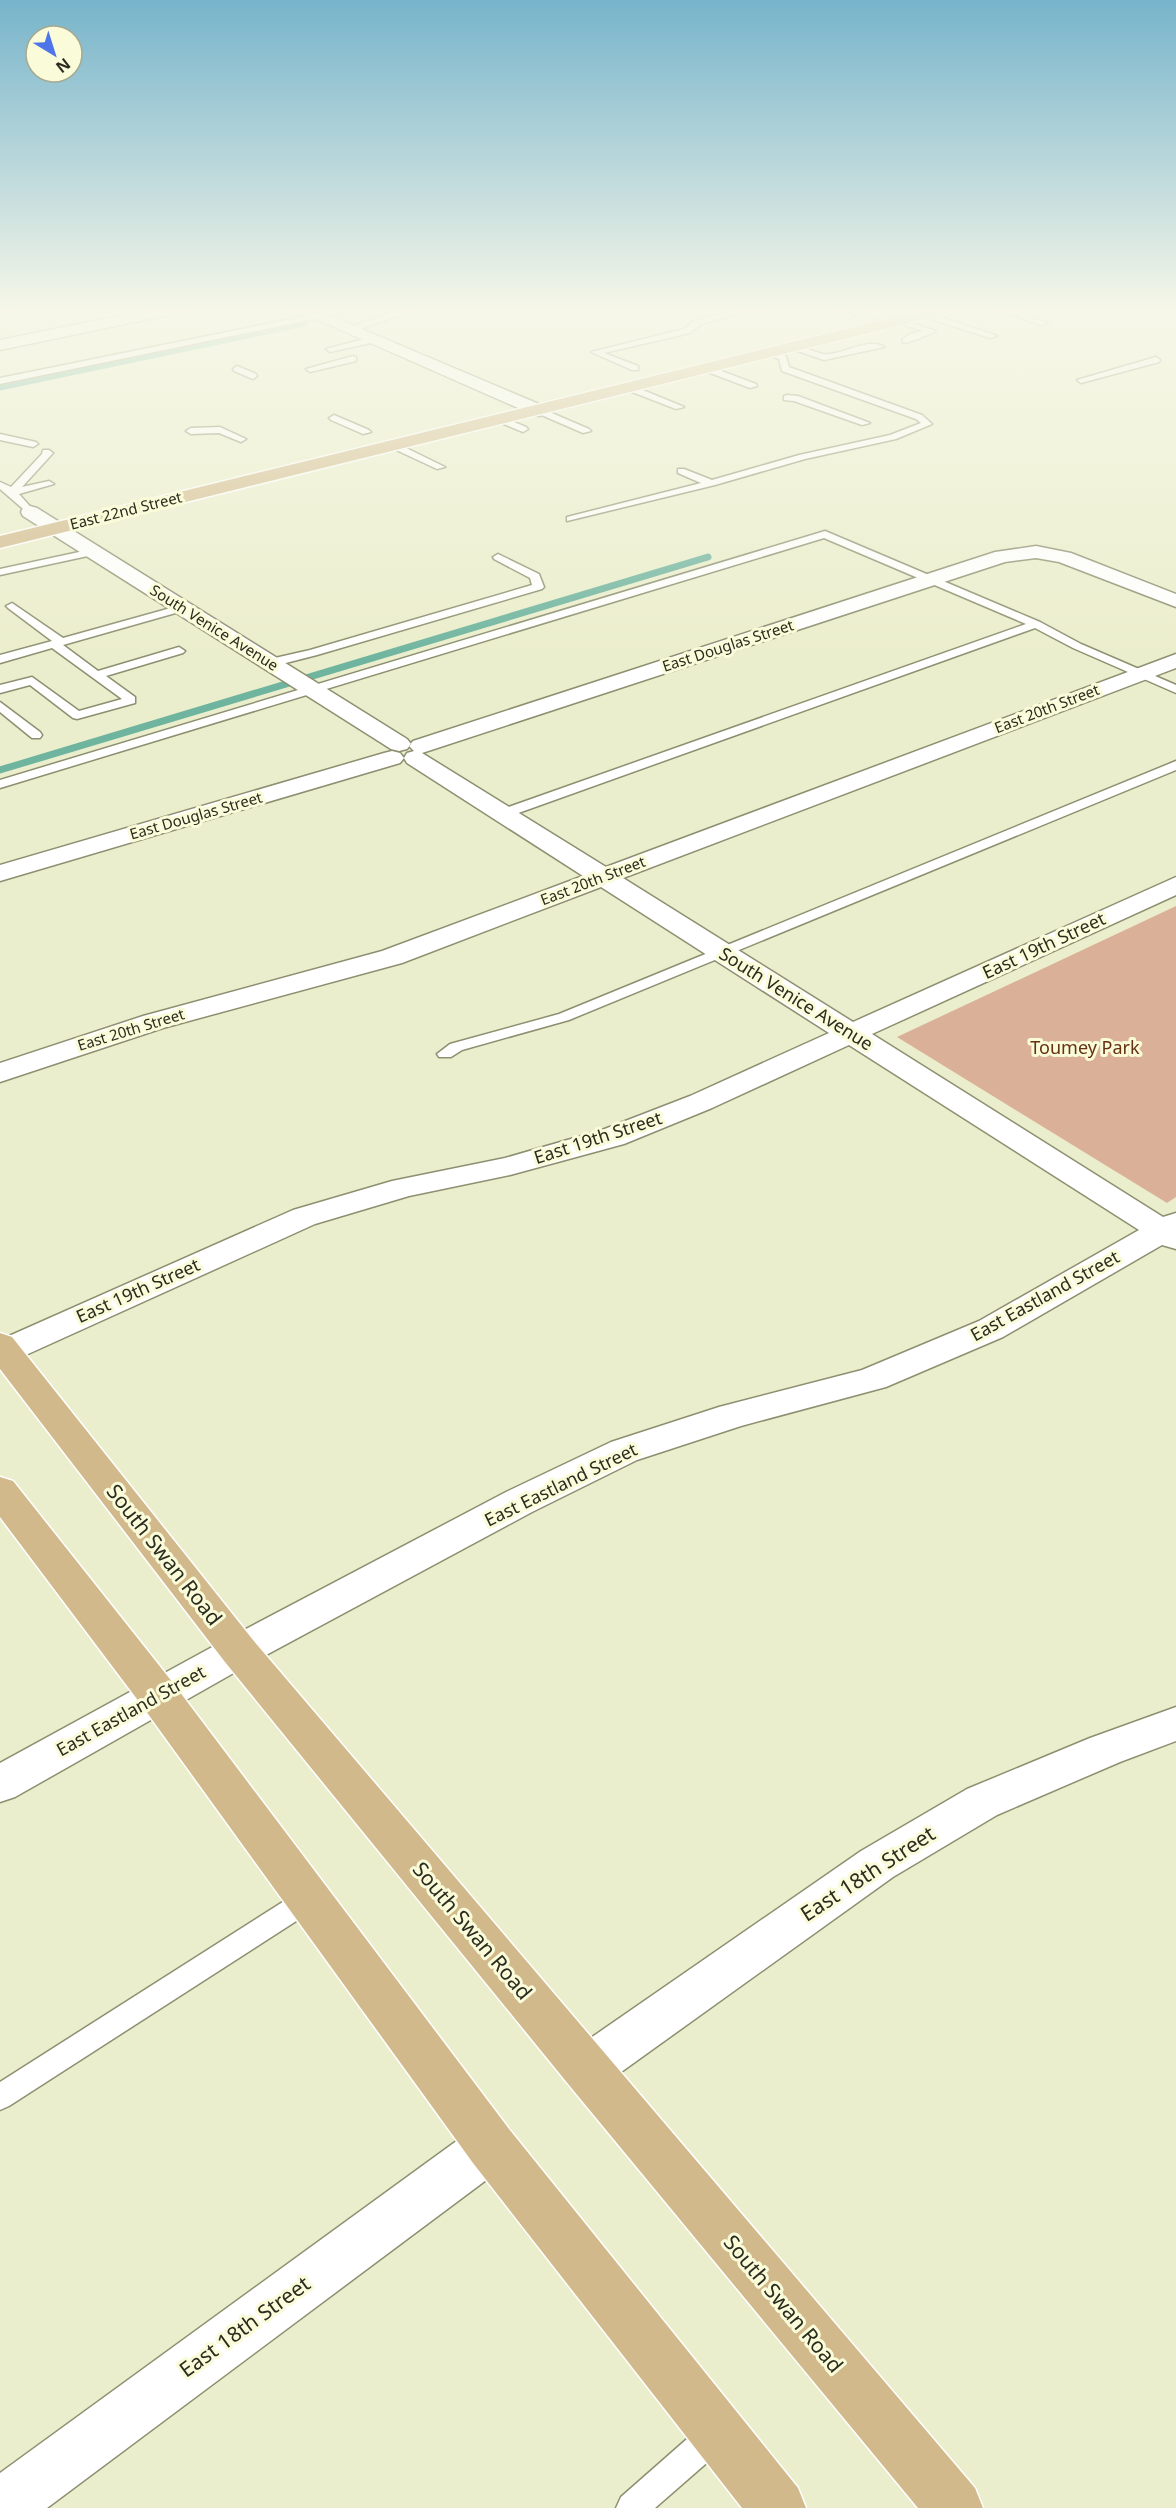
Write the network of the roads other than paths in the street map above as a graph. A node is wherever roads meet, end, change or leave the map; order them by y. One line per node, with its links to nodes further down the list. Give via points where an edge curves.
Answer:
1 (355, 425): 8 (lane)
2 (481, 425): 14 (main road, East 22nd Street)
3 (514, 425): 6 (lane)
4 (572, 425): 9 (lane)
5 (925, 425): 18 (lane, via 860,446)
6 (523, 429)
7 (191, 431): 12 (lane, via 220,430)
8 (372, 431): 10 (main road)
9 (586, 431)
10 (343, 437)
11 (2, 438): 13 (lane)
12 (241, 439)
13 (33, 444)
14 (394, 446): 16 (lane); 25 (main road, East 22nd Street)
15 (46, 452): 21 (lane)
16 (440, 467)
17 (681, 471): 18 (lane)
18 (711, 483): 24 (lane)
19 (49, 484): 21 (lane)
20 (0, 485): 21 (lane)
21 (12, 492): 23 (lane)
22 (54, 507): 23 (main road, East 22nd Street)
23 (20, 515): 25 (street, South Venice Avenue)
24 (571, 519)
25 (56, 529): 26 (main road, East 22nd Street); 27 (street, South Venice Avenue)
26 (0, 542)
27 (93, 552): 29 (lane); 33 (street, South Venice Avenue)
28 (498, 557): 39 (lane, via 535,576 538,587)
29 (0, 572)
30 (932, 579): 31 (street, East Douglas Street, via 1036,549); 34 (lane); 42 (lane, via 825,534); 47 (street, East Douglas Street)
31 (1176, 601)
32 (12, 606): 35 (lane)
33 (182, 608): 35 (lane); 39 (street, South Venice Avenue)
34 (1036, 624): 40 (lane); 50 (lane)
35 (57, 643): 37 (lane); 41 (lane)
36 (179, 651): 41 (lane)
37 (0, 659)
38 (1176, 660): 40 (street, East 20th Street)
39 (270, 663): 42 (street, South Venice Avenue)
40 (1139, 674): 44 (lane); 52 (street, East 20th Street)
41 (96, 675): 43 (lane, via 131,700 77,716 32,681)
42 (310, 688): 47 (street, South Venice Avenue); 49 (lane)
43 (0, 689)
44 (1176, 689)
45 (0, 706): 46 (lane)
46 (36, 735)
47 (407, 752): 50 (street, South Venice Avenue); 51 (street, East Douglas Street)
48 (1176, 765): 54 (lane)
49 (0, 784)
50 (505, 813): 52 (street, South Venice Avenue)
51 (0, 873)
52 (604, 877): 54 (street, South Venice Avenue); 57 (street, East 20th Street, via 392,957 153,1022)
53 (1176, 885): 55 (street, East 19th Street)
54 (722, 952): 55 (street, South Venice Avenue); 56 (lane, via 564,1017 456,1047)
55 (853, 1034): 58 (street, South Venice Avenue); 59 (street, East 19th Street, via 613,1137 510,1166 403,1188 304,1217)
56 (445, 1054)
57 (0, 1073)
58 (1172, 1231): 61 (street, East Eastland Street, via 991,1329 884,1374 624,1451 519,1502)
59 (3, 1348): 61 (main road, South Swan Road)
60 (0, 1490): 62 (main road)
61 (239, 1651): 62 (street, East Eastland Street); 66 (main road, South Swan Road)
62 (158, 1695): 64 (street, East Eastland Street); 65 (main road)
63 (1176, 1724): 66 (street, East 18th Street, via 982,1802 877,1864)
64 (0, 1784)
65 (309, 1899): 67 (lane); 68 (main road)
66 (586, 2069): 73 (main road, South Swan Road)
67 (0, 2097)
68 (491, 2146): 69 (main road); 70 (street, East 18th Street)
69 (718, 2431): 71 (lane); 72 (main road)
70 (0, 2508)
71 (632, 2508)
72 (778, 2508)
73 (955, 2508)

